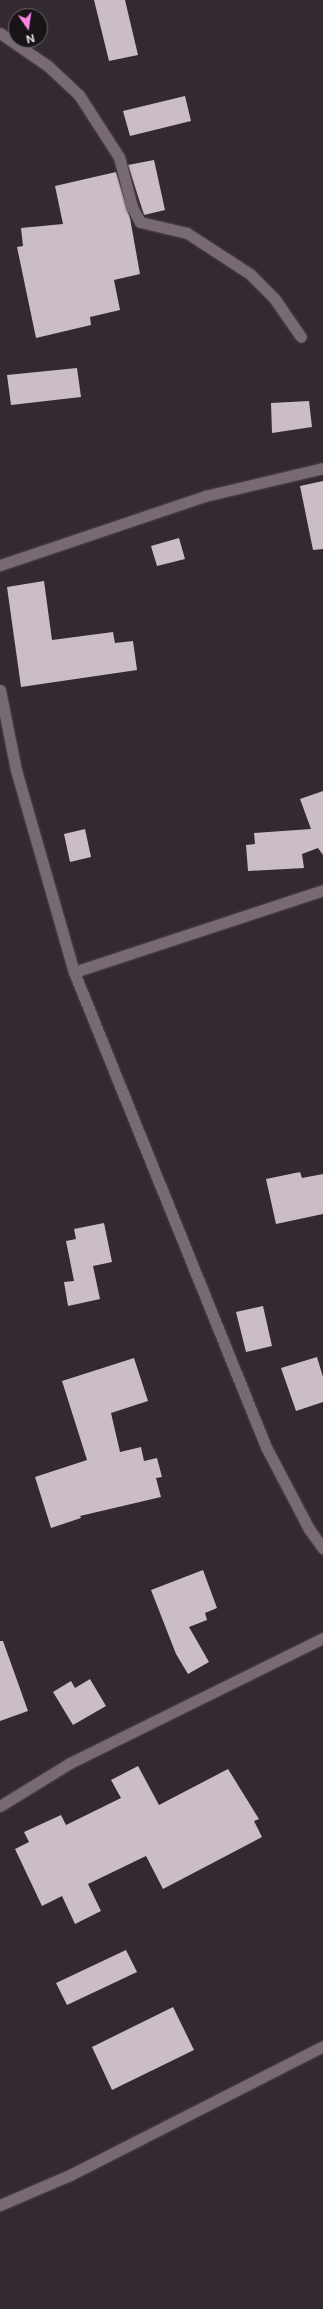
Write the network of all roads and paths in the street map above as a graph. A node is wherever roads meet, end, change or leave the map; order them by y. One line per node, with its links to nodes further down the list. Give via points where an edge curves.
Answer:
1 (0, 33): 2 (street, via 48,66 79,95 119,157 132,207 140,222 187,233 250,274 274,298)
2 (301, 338)
3 (323, 468): 4 (street, via 205,496)
4 (0, 565)
5 (0, 690): 7 (street, via 16,770)
6 (323, 890): 7 (street)
7 (74, 972): 8 (street, via 266,1447 309,1529)
8 (323, 1548)
9 (323, 1638): 10 (street, via 70,1763)
10 (0, 1806)
11 (323, 2046): 12 (street, via 70,2175)
12 (0, 2205)

